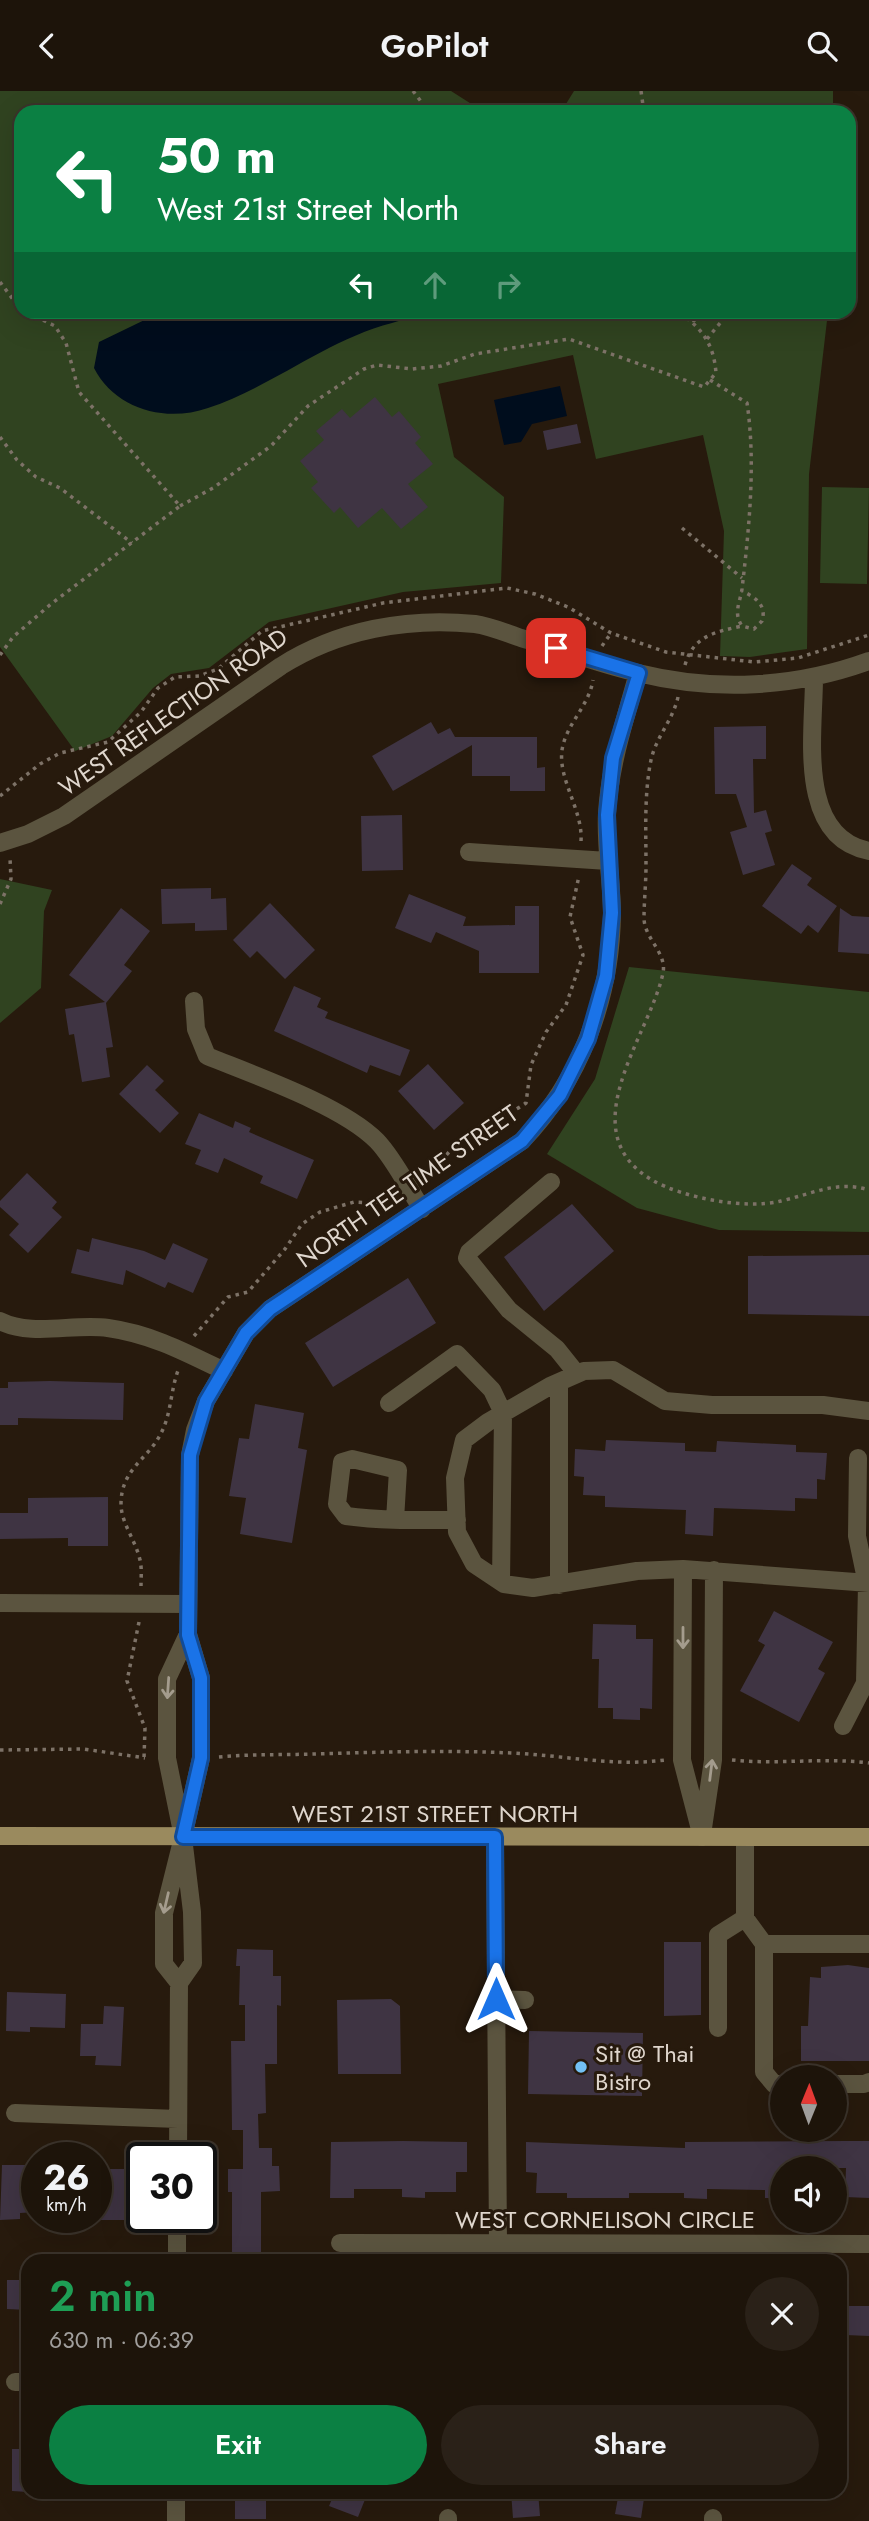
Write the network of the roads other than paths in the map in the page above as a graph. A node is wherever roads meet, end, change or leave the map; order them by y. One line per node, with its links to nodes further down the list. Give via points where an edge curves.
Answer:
1 (869, 661): 3 (street, WEST REFLECTION ROAD)
2 (639, 673): 3 (street, WEST REFLECTION ROAD, via 724,685); 4 (street, WEST REFLECTION ROAD, via 477,624 425,623 345,634 311,647 281,666 64,816); 7 (street, NORTH TEE TIME STREET, via 613,758)
3 (814, 678): 5 (street, via 817,803 842,839)
4 (3, 842)
5 (869, 851)
6 (469, 852): 7 (street)
7 (608, 861): 10 (street, NORTH TEE TIME STREET, via 612,913 608,964 588,1039 572,1073 522,1141)
8 (194, 1001): 10 (street, via 196,1029 207,1056 297,1093 363,1129 379,1144)
9 (551, 1182): 13 (street, via 467,1258 509,1310 557,1349)
10 (422, 1209): 12 (street, NORTH TEE TIME STREET, via 270,1309 246,1333)
11 (0, 1321): 12 (street, via 30,1328 105,1327 153,1336)
12 (224, 1371): 27 (street, NORTH TEE TIME STREET, via 206,1401 190,1455)
13 (577, 1374): 14 (street); 16 (street, via 613,1370 665,1401 823,1405)
14 (559, 1382): 17 (street); 25 (street)
15 (389, 1403): 17 (street, via 457,1354 492,1390)
16 (869, 1411)
17 (503, 1413): 20 (street, via 464,1440 454,1478); 23 (street)
18 (858, 1458): 24 (street, via 857,1536)
19 (395, 1520): 20 (street)
20 (457, 1520): 23 (street, via 457,1532 474,1564)
21 (683, 1569): 22 (street); 25 (street, via 637,1571); 33 (street, one-way to 33, via 682,1760)
22 (714, 1570): 24 (street); 33 (street, one-way to 22, via 713,1760)
23 (501, 1582): 25 (street, via 533,1588)
24 (868, 1583): 29 (street, via 865,1683)
25 (559, 1585)
26 (0, 1603): 27 (street)
27 (188, 1604): 28 (street, NORTH TEE TIME STREET)
28 (188, 1635): 31 (street, NORTH TEE TIME STREET, via 201,1678 201,1758); 31 (street, NORTH TEE TIME STREET, one-way to 31, via 167,1679 167,1758)
29 (842, 1726)
30 (0, 1836): 31 (main road, WEST 21ST STREET NORTH)
31 (183, 1837): 32 (main road, WEST 21ST STREET NORTH); 39 (street, NORTH TEE TIME STREET, via 193,1963); 39 (street, NORTH TEE TIME STREET, one-way to 39, via 164,1913 164,1964)
32 (495, 1837): 33 (main road, WEST 21ST STREET NORTH); 40 (street)
33 (702, 1837): 34 (main road, WEST 21ST STREET NORTH)
34 (745, 1837): 35 (main road, WEST 21ST STREET NORTH); 36 (street)
35 (869, 1837)
36 (745, 1918): 37 (street); 42 (street, via 718,1935)
37 (764, 1944): 38 (street); 43 (street, via 764,2072)
38 (869, 1944)
39 (179, 1983): 47 (street, NORTH TEE TIME STREET)
40 (496, 1999): 41 (street); 51 (street)
41 (525, 2000)
42 (719, 2028)
43 (770, 2079)
44 (869, 2082): 45 (street)
45 (847, 2083)
46 (15, 2113): 47 (street)
47 (178, 2119): 48 (street, NORTH TEE TIME STREET)
48 (178, 2142)
49 (177, 2233): 53 (street)
50 (340, 2242): 51 (street, WEST CORNELISON CIRCLE)
51 (498, 2243): 52 (street, WEST CORNELISON CIRCLE)
52 (869, 2245)
53 (177, 2254)
54 (176, 2499): 55 (street)
55 (176, 2521)

